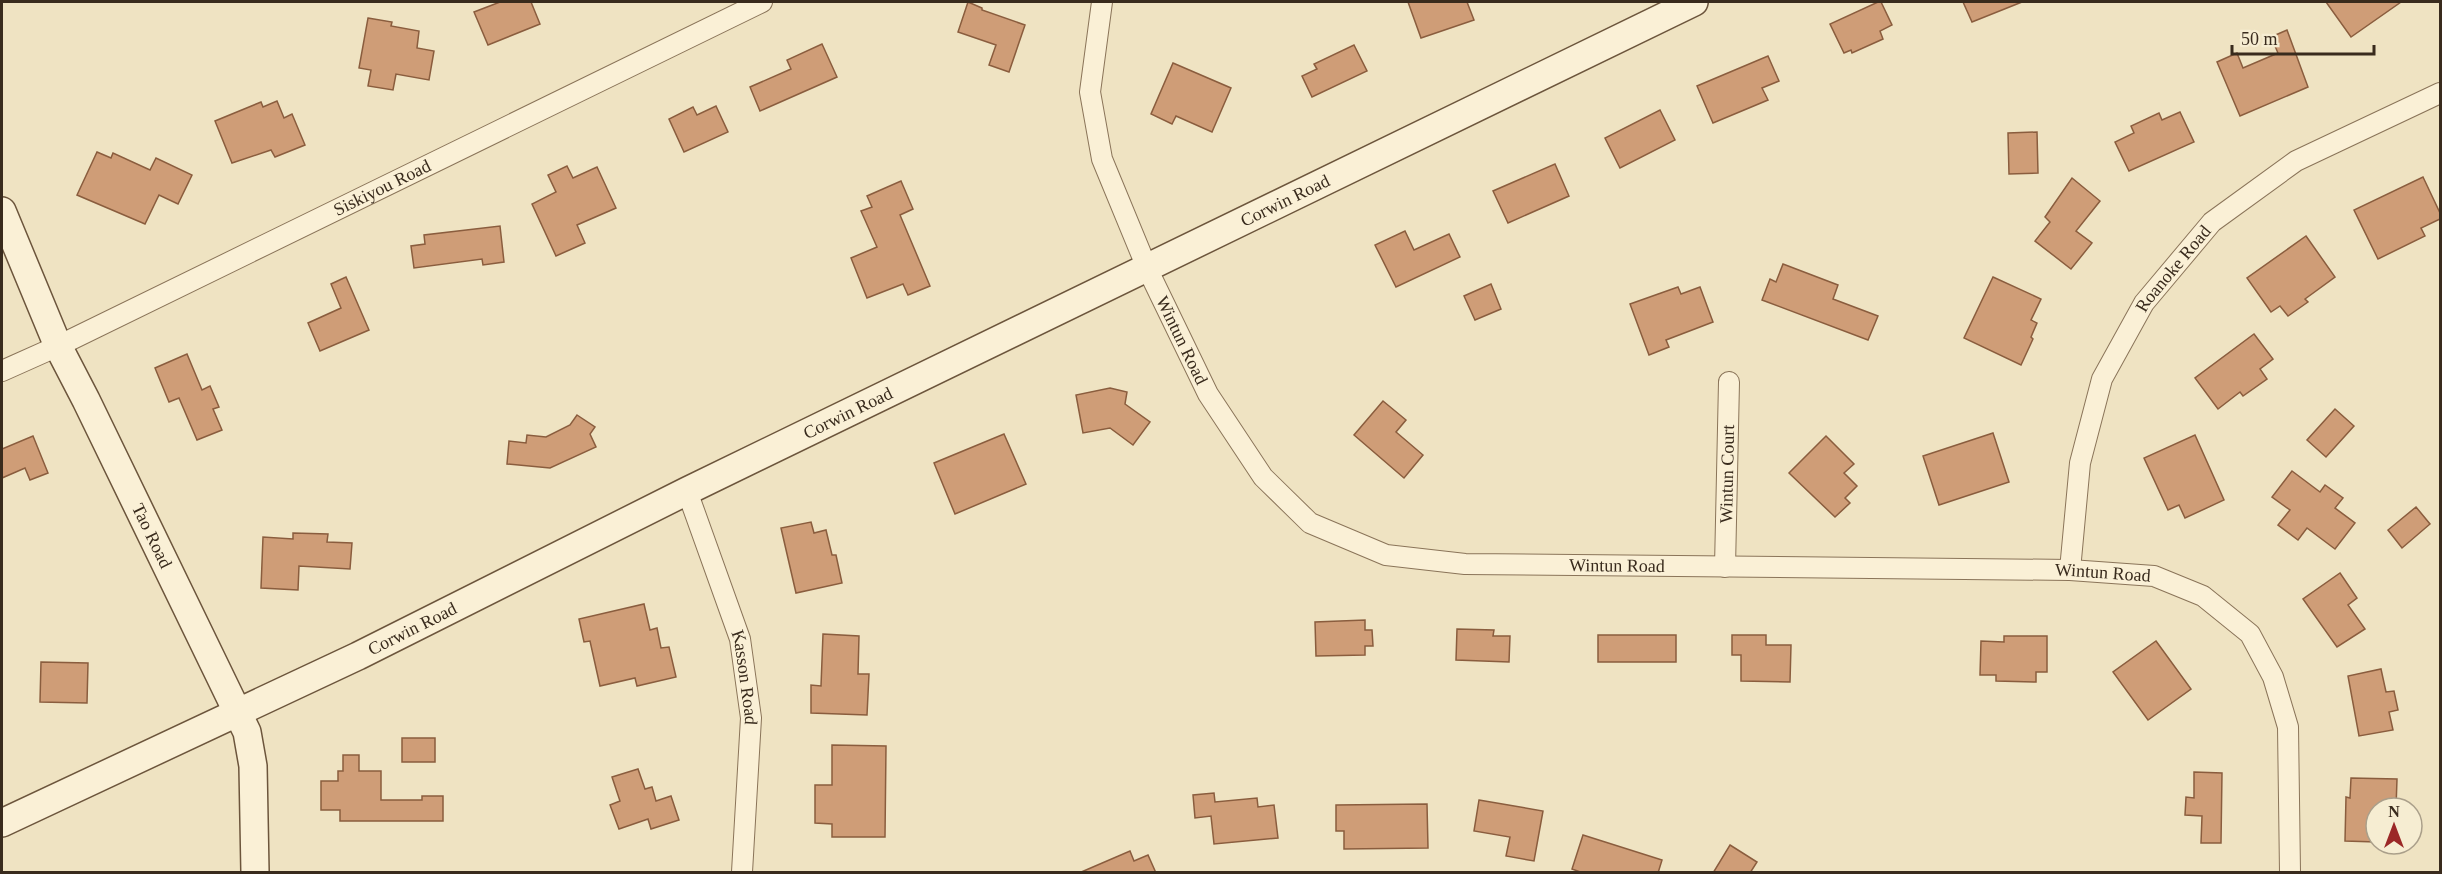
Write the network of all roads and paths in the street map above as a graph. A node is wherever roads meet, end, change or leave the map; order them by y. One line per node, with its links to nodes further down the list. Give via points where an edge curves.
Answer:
1 (762, 2): 7 (street, Siskiyou Road)
2 (1102, 2): 6 (street, Wintun Road, via 1090,92 1101,159)
3 (1694, 2): 6 (main road, Corwin Road)
4 (2440, 93): 12 (street, Roanoke Road, via 2296,161 2212,222 2144,303 2102,379 2080,463)
5 (2, 211): 7 (main road, Tao Road)
6 (1147, 268): 10 (main road, Corwin Road); 11 (street, Wintun Road, via 1208,394 1263,477 1310,524 1386,555 1465,564)
7 (58, 346): 8 (street, Siskiyou Road); 13 (main road, Tao Road)
8 (2, 371)
9 (1729, 382): 11 (street, Wintun Court)
10 (687, 491): 13 (main road, Corwin Road); 16 (street, Kasson Road, via 740,639 751,718)
11 (1725, 567): 12 (street, Wintun Road)
12 (2070, 570): 17 (street, Wintun Road, via 2154,576 2204,596 2250,634 2273,677 2288,727)
13 (238, 715): 14 (main road, Corwin Road); 15 (main road, Tao Road, via 247,732 253,766)
14 (2, 823)
15 (255, 873)
16 (742, 873)
17 (2290, 873)

